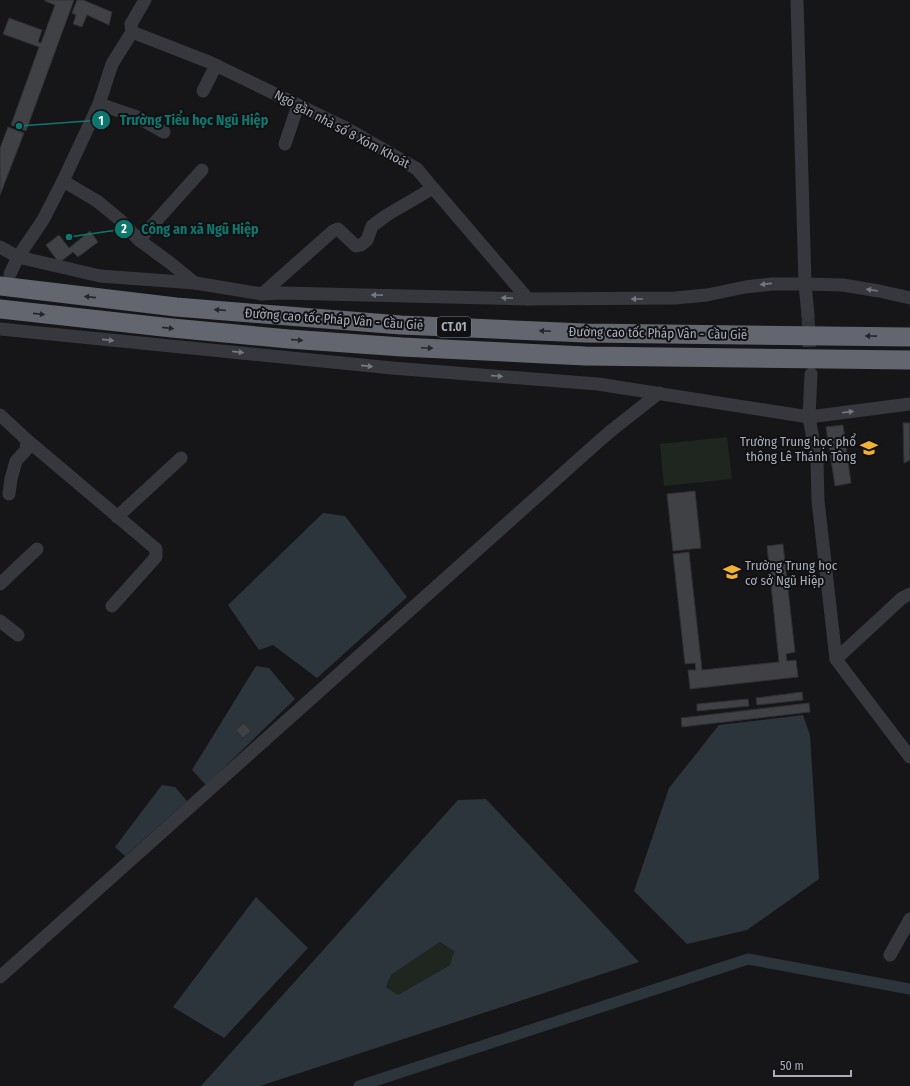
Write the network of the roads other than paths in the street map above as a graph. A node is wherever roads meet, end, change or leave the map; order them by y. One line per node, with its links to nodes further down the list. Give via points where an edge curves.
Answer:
1 (145, 0): 3 (street, via 130,24)
2 (797, 0): 18 (street)
3 (132, 32): 4 (street, Ngõ gần nhà số 8 Xóm Khoát); 6 (street, via 112,64)
4 (216, 65): 5 (street); 7 (street, Ngõ gần nhà số 8 Xóm Khoát)
5 (203, 91)
6 (99, 104): 8 (street, via 136,117); 11 (street)
7 (298, 105): 9 (street); 12 (street, Ngõ gần nhà số 8 Xóm Khoát, via 344,127 417,169)
8 (164, 132)
9 (285, 144)
10 (202, 170): 13 (street)
11 (63, 181): 13 (street, via 119,219); 15 (street)
12 (433, 188): 19 (street, via 387,214 372,226 367,240 361,245 356,246 338,229 333,231); 20 (street, Ngõ gần nhà số 8 Xóm Khoát)
13 (139, 240): 17 (street)
14 (0, 247): 15 (street)
15 (18, 258): 16 (street); 17 (street, via 100,276)
16 (5, 280): 25 (highway, Đường cao tốc Pháp Vân - Cầu Giẽ / CT.01, one-way to 16, via 585,333 401,325 176,307)
17 (196, 283): 19 (street)
18 (805, 284): 20 (street, one-way to 20, via 745,286 707,295 675,298); 21 (street, one-way to 18, via 843,285); 23 (street)
19 (262, 294): 20 (street, one-way to 19)
20 (528, 298)
21 (910, 298)
22 (0, 309): 26 (highway, Đường cao tốc Pháp Vân - Cầu Giẽ / CT.01, one-way to 26, via 172,328 402,347 585,356)
23 (808, 315)
24 (0, 329): 28 (street, one-way to 28, via 392,368 598,384)
25 (910, 337)
26 (910, 360)
27 (811, 374): 31 (street)
28 (659, 393): 31 (street); 46 (street, via 612,430)
29 (910, 404): 31 (street, one-way to 29)
30 (0, 415): 32 (street)
31 (810, 417): 42 (street, via 817,461 818,501)
32 (27, 440): 34 (street, via 26,450 16,461); 35 (street)
33 (181, 458): 35 (street)
34 (9, 494)
35 (117, 517): 39 (street, via 156,550 156,557)
36 (37, 549): 37 (street)
37 (0, 584)
38 (910, 594): 42 (street, via 902,598)
39 (112, 606)
40 (0, 621): 41 (street)
41 (18, 635)
42 (836, 658): 43 (street)
43 (910, 757)
44 (910, 919): 45 (street)
45 (890, 955)
46 (0, 977)

